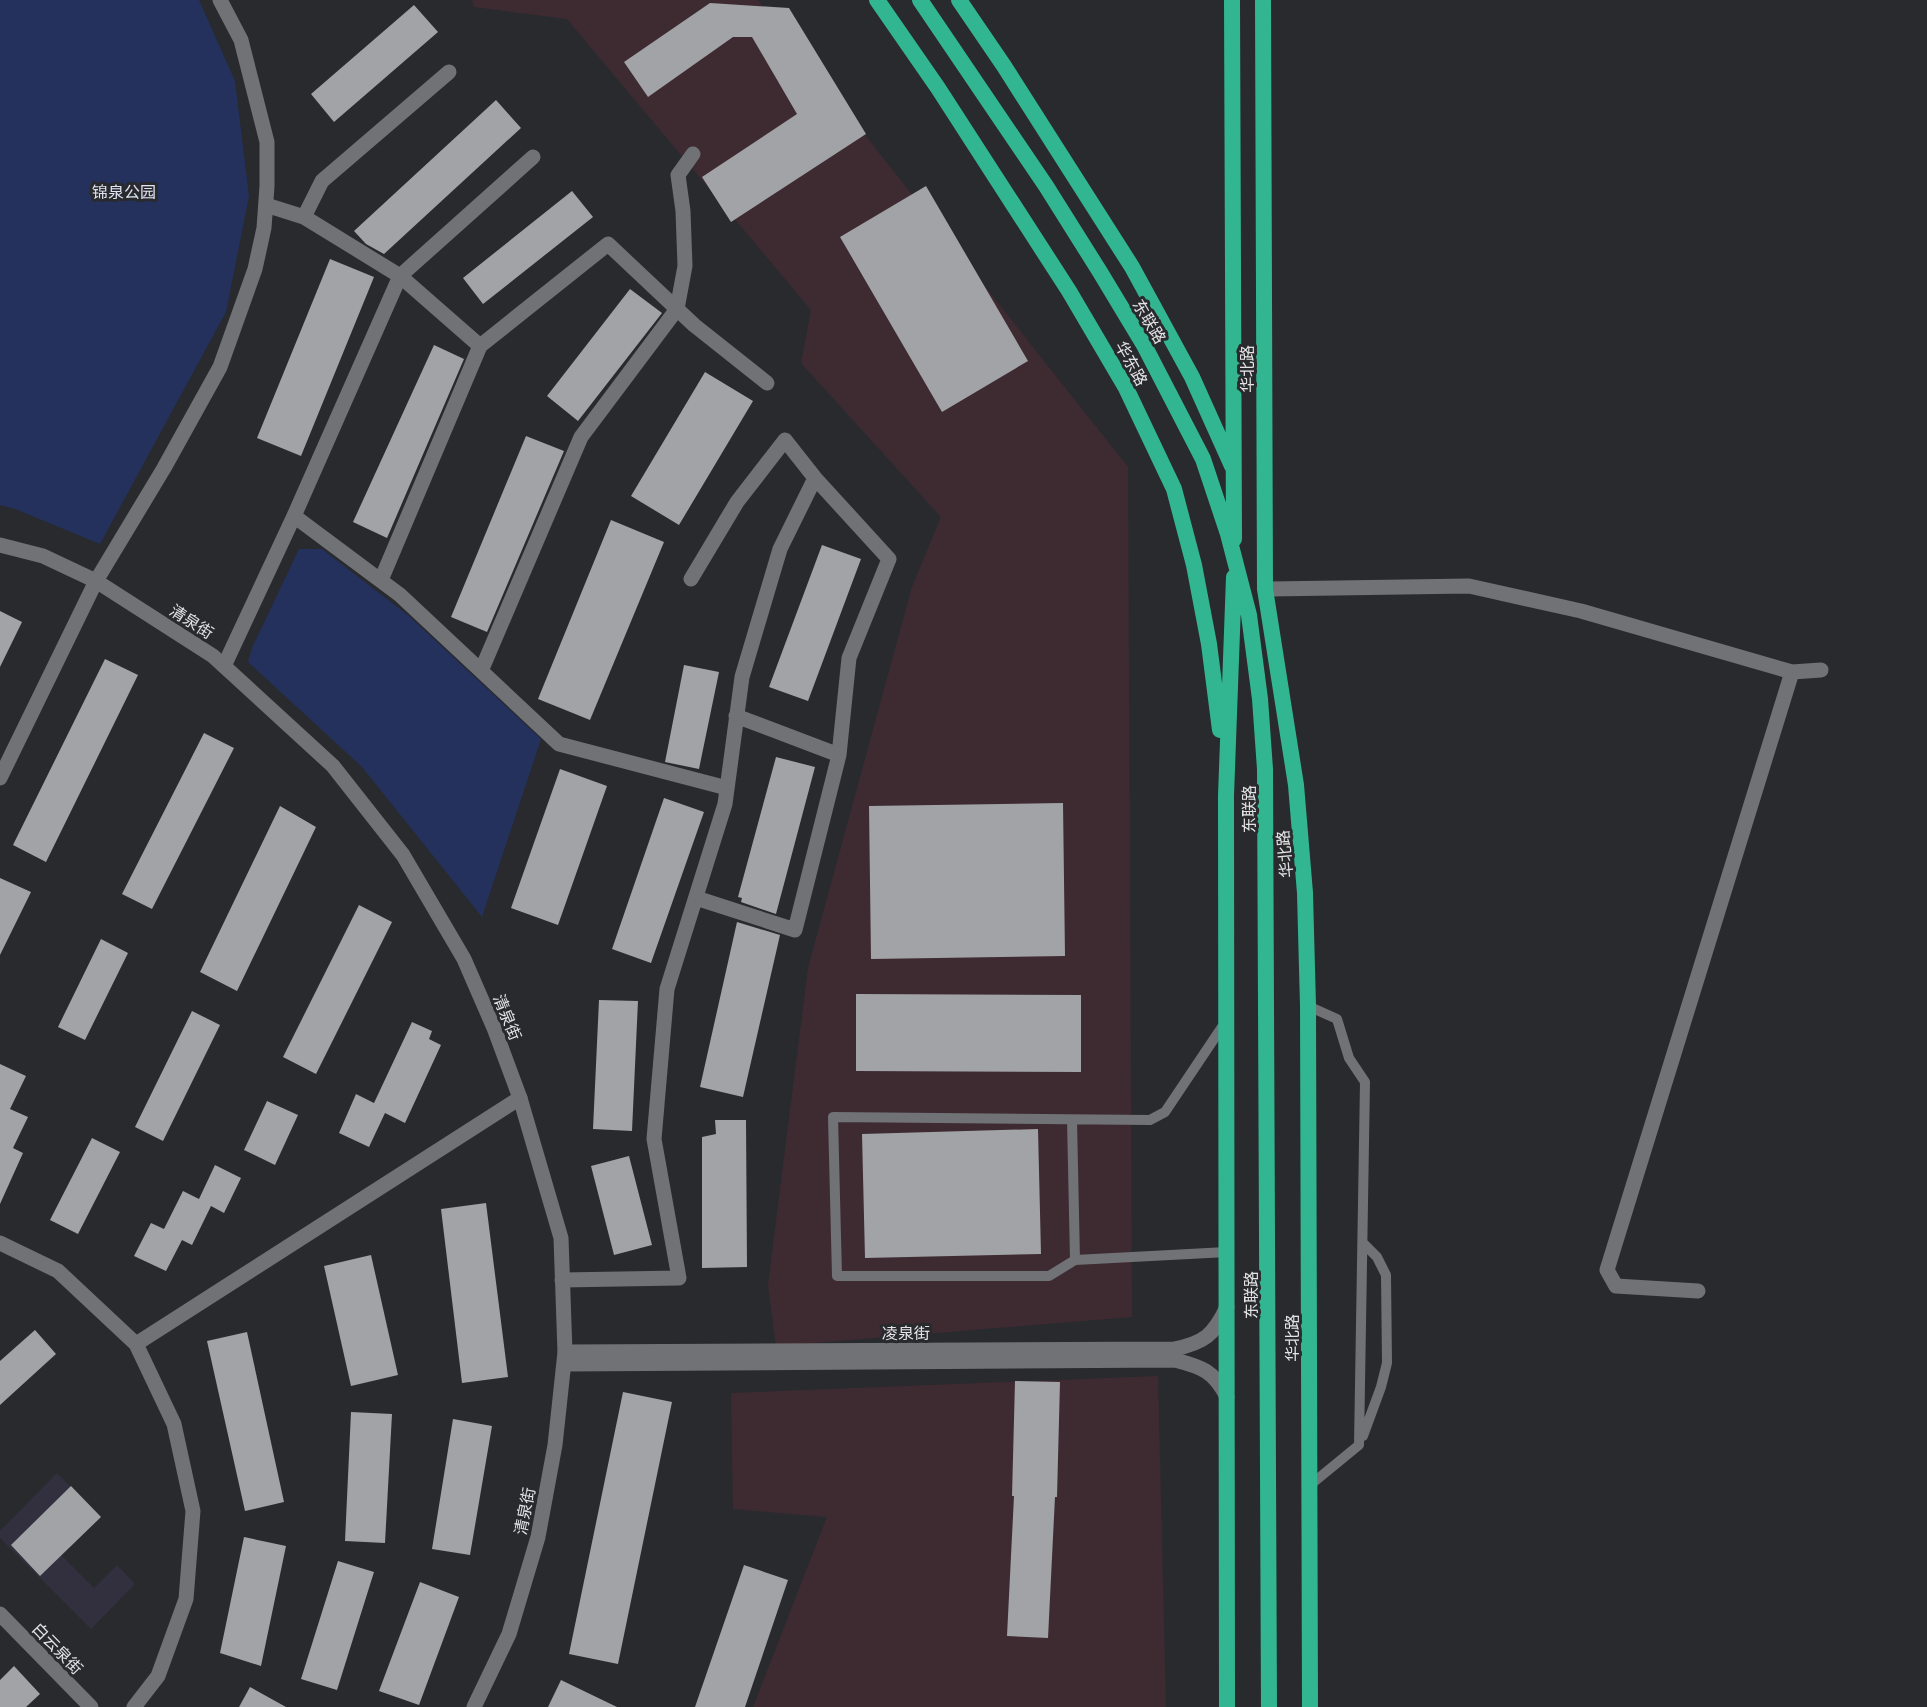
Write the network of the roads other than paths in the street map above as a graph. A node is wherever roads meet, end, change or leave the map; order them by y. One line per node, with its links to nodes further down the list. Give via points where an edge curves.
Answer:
1 (220, 0): 10 (street, via 241,40 267,142)
2 (877, 0): 32 (highway, 华东路, via 1069,291 1126,388 1174,489 1209,644)
3 (920, 0): 55 (highway, 东联路, via 1046,186 1144,345 1203,459 1249,615 1265,769)
4 (959, 0): 16 (highway, via 1132,267 1192,377)
5 (1232, 0): 16 (highway, 华北路)
6 (1263, 0): 23 (highway, 华北路)
7 (448, 72): 11 (street, via 322,181)
8 (693, 154): 13 (street, via 678,175 685,266)
9 (533, 157): 12 (street)
10 (266, 205): 11 (street); 22 (street, via 255,269 220,367)
11 (304, 217): 12 (street)
12 (400, 276): 14 (street); 18 (street)
13 (677, 309): 14 (street, via 608,244); 15 (street); 26 (street, via 581,437)
14 (480, 346): 21 (street)
15 (767, 382)
16 (1235, 472): 32 (highway, 华北路)
17 (815, 478): 20 (street, via 785,440 737,502); 28 (street, via 780,549 742,677); 29 (street, via 889,559 849,658)
18 (294, 516): 21 (street); 24 (street)
19 (0, 545): 22 (street, 清泉街, via 43,556)
20 (691, 579)
21 (381, 580): 26 (street)
22 (96, 581): 24 (street, 清泉街); 30 (street)
23 (1265, 589): 27 (street, via 1469,586 1581,610); 34 (highway, 华北路, via 1296,785 1305,892)
24 (224, 666): 36 (street, 清泉街, via 333,766 403,855 464,958)
25 (1821, 670): 27 (street)
26 (481, 671): 31 (street, via 559,744)
27 (1792, 672): 43 (street, via 1608,1270 1616,1286)
28 (736, 716): 29 (street); 31 (street)
29 (839, 755): 33 (street, via 795,930)
30 (0, 778)
31 (727, 788): 33 (street)
32 (1226, 796): 35 (highway, 华北路)
33 (696, 898): 42 (street, via 667,989 654,1139 679,1278)
34 (1308, 1006): 39 (lane, via 1337,1019 1349,1058 1365,1082); 49 (highway, 华北路)
35 (1226, 1021): 37 (lane, via 1165,1112 1150,1120); 40 (highway, 华北路)
36 (520, 1098): 42 (street, 清泉街, via 561,1238); 45 (street)
37 (1072, 1120): 41 (lane); 41 (lane, via 833,1117 837,1276 1049,1276)
38 (0, 1243): 45 (street, via 58,1271)
39 (1363, 1243): 48 (lane); 48 (lane, via 1377,1257 1386,1275 1387,1363)
40 (1227, 1252): 41 (lane); 44 (highway, 华北路)
41 (1075, 1260)
42 (562, 1280): 46 (street, 清泉街)
43 (1698, 1291)
44 (1227, 1307): 46 (street, 凌泉街, via 1218,1326 1206,1338 1174,1348); 47 (highway, 华北路)
45 (136, 1344): 52 (street, via 174,1424 194,1511 186,1599 158,1676)
46 (565, 1358): 47 (street, 凌泉街, via 1175,1360 1208,1371); 53 (street, 清泉街, via 555,1445 538,1537 509,1634)
47 (1227, 1396): 54 (highway, 华北路)
48 (1359, 1445): 49 (lane)
49 (1310, 1486): 56 (highway, 华北路)
50 (0, 1614): 51 (street, 白云泉街)
51 (91, 1707)
52 (134, 1707)
53 (474, 1707)
54 (1227, 1707)
55 (1269, 1707)
56 (1310, 1707)

